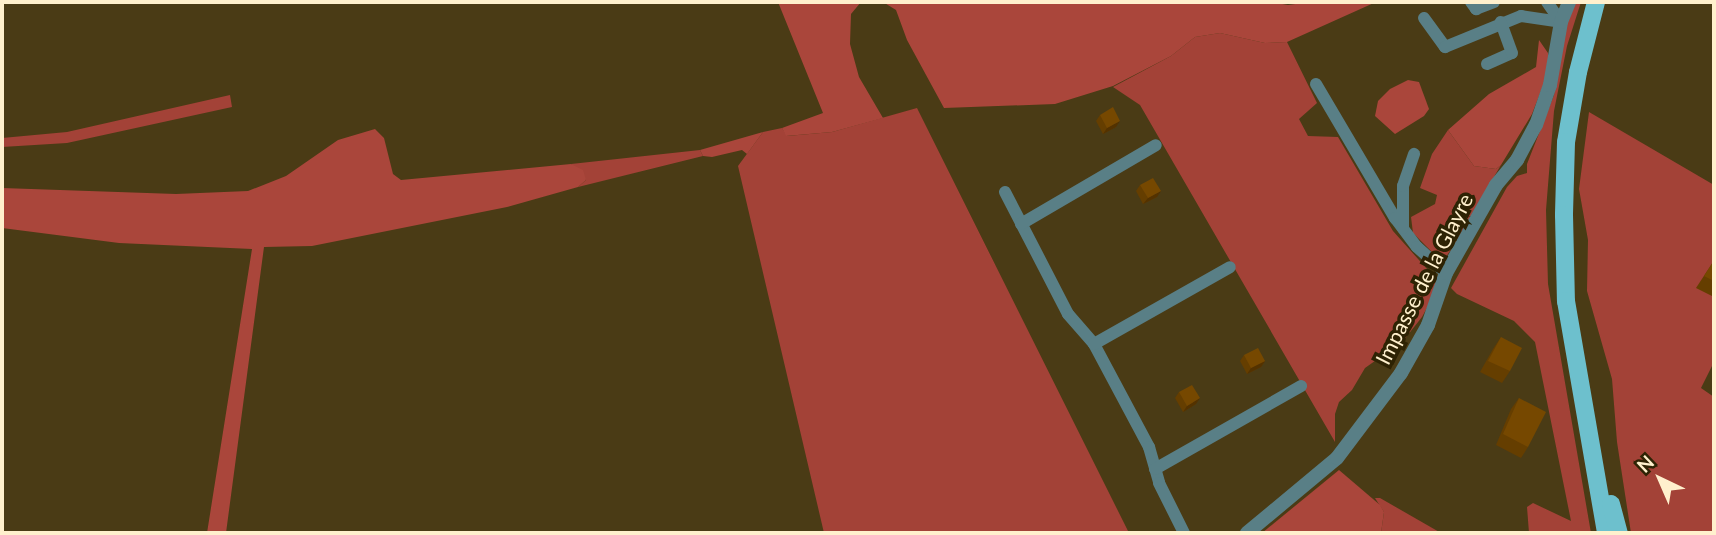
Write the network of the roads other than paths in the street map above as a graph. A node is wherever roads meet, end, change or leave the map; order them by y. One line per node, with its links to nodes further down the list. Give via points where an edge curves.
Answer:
1 (1471, 2): 2 (lane, via 1476,9)
2 (1494, 2)
3 (1547, 2): 8 (lane)
4 (1569, 2): 8 (street, Impasse de la Glayre)
5 (1596, 2): 20 (main road, via 1577,72 1566,142 1564,215 1566,300)
6 (1424, 18): 7 (lane, via 1445,47)
7 (1501, 22): 8 (lane, via 1521,16); 9 (lane, via 1512,53)
8 (1560, 22): 17 (street, Impasse de la Glayre, via 1550,85 1536,125)
9 (1487, 64)
10 (1316, 84): 15 (lane)
11 (1156, 145): 14 (lane)
12 (1414, 154): 15 (lane, via 1403,186)
13 (1004, 192): 14 (lane)
14 (1021, 224): 18 (lane, via 1068,314)
15 (1403, 228): 17 (lane)
16 (1230, 267): 18 (lane)
17 (1446, 273): 23 (street, Impasse de la Glayre, via 1428,325 1380,405 1337,458)
18 (1094, 344): 21 (lane, via 1149,447)
19 (1301, 386): 21 (lane)
20 (1586, 413): 24 (main road); 25 (main road)
21 (1155, 469): 22 (lane)
22 (1185, 533)
23 (1247, 533)
24 (1605, 533)
25 (1619, 533)

